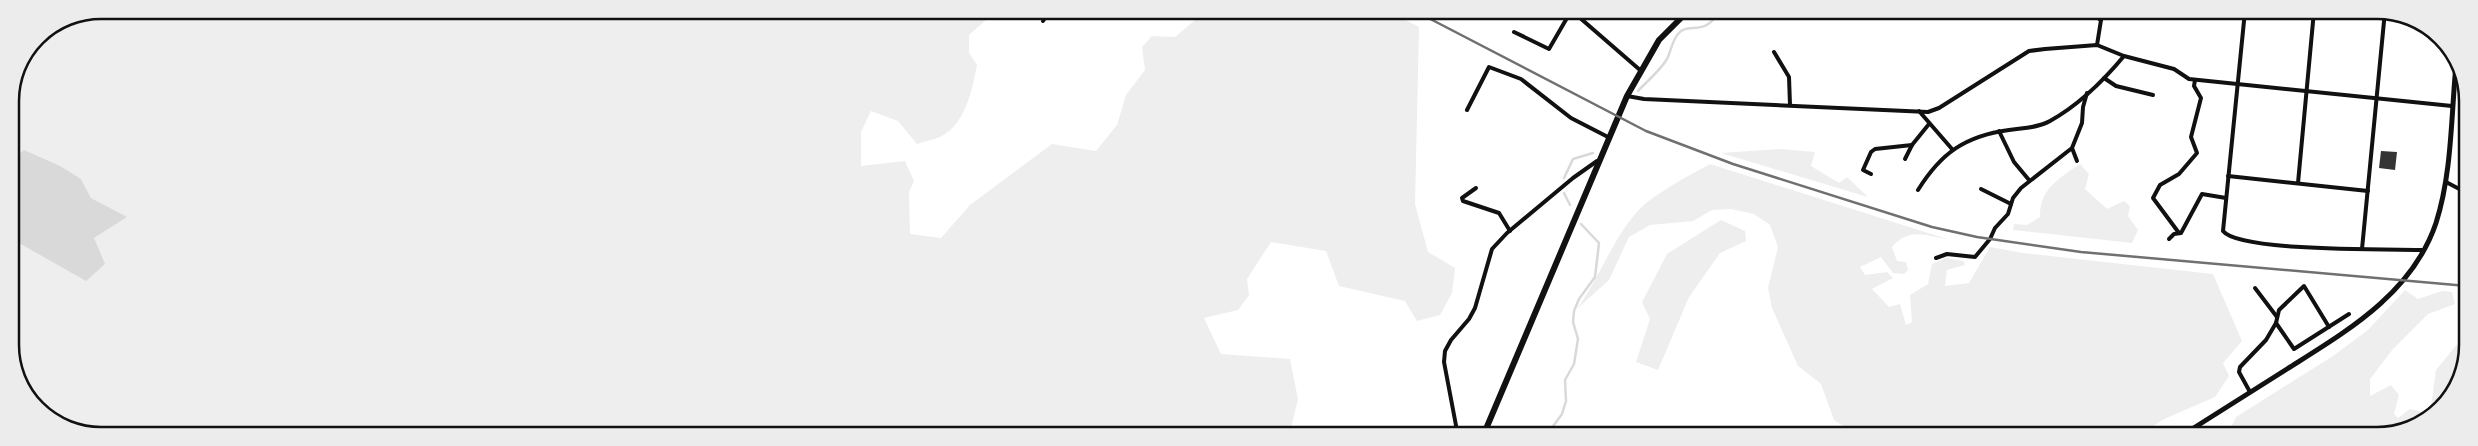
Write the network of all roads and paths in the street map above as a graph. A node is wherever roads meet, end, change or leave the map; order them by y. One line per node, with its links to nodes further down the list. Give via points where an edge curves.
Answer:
1 (1567, 19): 8 (street, via 1549,49)
2 (1581, 19): 12 (street)
3 (1680, 19): 12 (main road, via 1659,40)
4 (2244, 19): 16 (street)
5 (2313, 19): 18 (street)
6 (2384, 19): 21 (street)
7 (2102, 20): 9 (street)
8 (1514, 32)
9 (2097, 45): 11 (street); 25 (street, via 2028,51 1938,108)
10 (1774, 52): 22 (street, via 1789,77)
11 (2124, 56): 14 (street); 15 (street, via 2164,65)
12 (1640, 70): 20 (main road)
13 (2455, 75): 23 (street)
14 (2104, 78): 17 (street); 19 (street, via 2116,86)
15 (2195, 80): 16 (street); 48 (street, via 2194,86 2201,98 2191,137 2197,153 2179,174 2160,185 2153,198)
16 (2239, 86): 18 (street); 36 (street)
17 (2088, 92): 27 (street, via 2049,122); 30 (street, via 2082,123)
18 (2306, 92): 21 (street); 39 (street)
19 (2153, 95)
20 (1627, 96): 22 (street); 28 (main road)
21 (2377, 98): 23 (street); 44 (street)
22 (1790, 105): 25 (street)
23 (2452, 106): 38 (street)
24 (1467, 110): 28 (street, via 1489,67 1520,79 1571,118)
25 (1919, 111): 26 (street)
26 (1930, 124): 29 (street); 31 (street)
27 (1999, 131): 31 (street); 37 (street, via 2014,162)
28 (1608, 137): 33 (main road)
29 (1912, 145): 32 (street); 35 (street, via 1870,152 1863,170)
30 (2072, 148): 34 (street); 37 (street)
31 (1952, 149): 42 (street)
32 (1905, 159)
33 (1597, 161): 47 (street); 60 (main road)
34 (2077, 161)
35 (1870, 174)
36 (2228, 176): 39 (street); 45 (street)
37 (2029, 180): 46 (street)
38 (2446, 182): 41 (street); 51 (street, via 2436,223)
39 (2298, 183): 44 (street)
40 (1476, 188): 47 (street, via 1462,198 1463,201 1499,213)
41 (2459, 189)
42 (1918, 190)
43 (1981, 190): 46 (street)
44 (2368, 191): 50 (street)
45 (2226, 198): 48 (street, via 2202,194); 50 (street, via 2223,232 2231,238 2275,246)
46 (2011, 204): 52 (street, via 2008,214 1975,258 1947,254)
47 (1510, 231): 59 (street, via 1492,249 1475,308 1445,351 1444,362)
48 (2179, 233): 49 (street)
49 (2169, 240)
50 (2362, 248): 51 (street)
51 (2424, 250): 58 (street, via 2406,278 2365,318)
52 (1936, 258)
53 (2255, 288): 55 (street)
54 (2349, 314): 57 (street)
55 (2277, 317): 56 (street); 57 (street, via 2279,310 2304,286)
56 (2276, 323): 57 (street, via 2294,349); 58 (street, via 2266,340 2240,367 2239,372)
57 (2329, 327)
58 (2250, 392): 61 (street)
59 (1456, 427)
60 (1487, 427)
61 (2195, 427)

